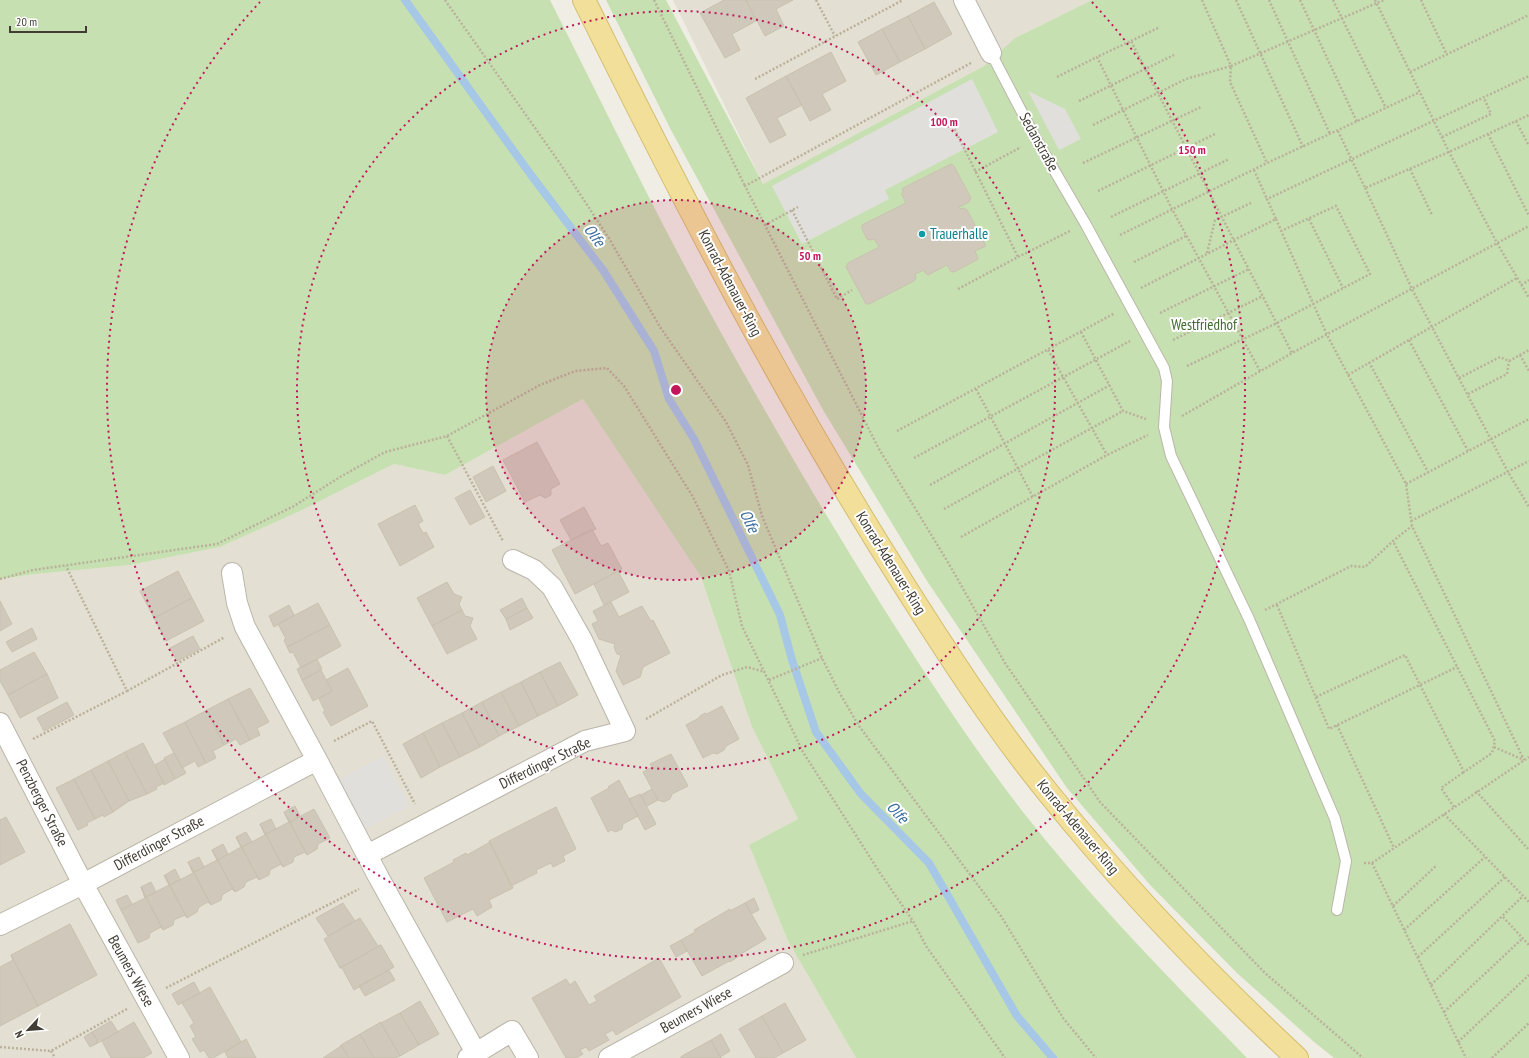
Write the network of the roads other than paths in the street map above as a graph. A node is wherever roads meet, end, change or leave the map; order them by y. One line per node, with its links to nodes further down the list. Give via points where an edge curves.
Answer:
1 (584, 0): 17 (main road, Konrad-Adenauer-Ring, via 655,143 803,417 875,540 938,638 1048,793 1106,862 1238,1003)
2 (964, 0): 3 (street, Sedanstraße)
3 (991, 53): 10 (lane, Sedanstraße, via 1164,368 1167,382 1164,426 1171,456 1249,619 1335,818 1346,861)
4 (513, 560): 8 (street, Differdinger Straße, via 534,570 552,588 582,640 625,731 585,741)
5 (232, 573): 7 (street, via 237,603 245,627)
6 (0, 723): 9 (street, Penzberger Straße)
7 (315, 756): 8 (street); 9 (street, Differdinger Straße)
8 (367, 855): 13 (street)
9 (83, 884): 11 (street, Differdinger Straße); 14 (street, Beumers Wiese)
10 (1337, 910)
11 (0, 925)
12 (783, 963): 16 (street, Beumers Wiese)
13 (472, 1056): 15 (street, via 512,1031)
14 (179, 1058)
15 (528, 1058)
16 (609, 1058)
17 (1297, 1058)

